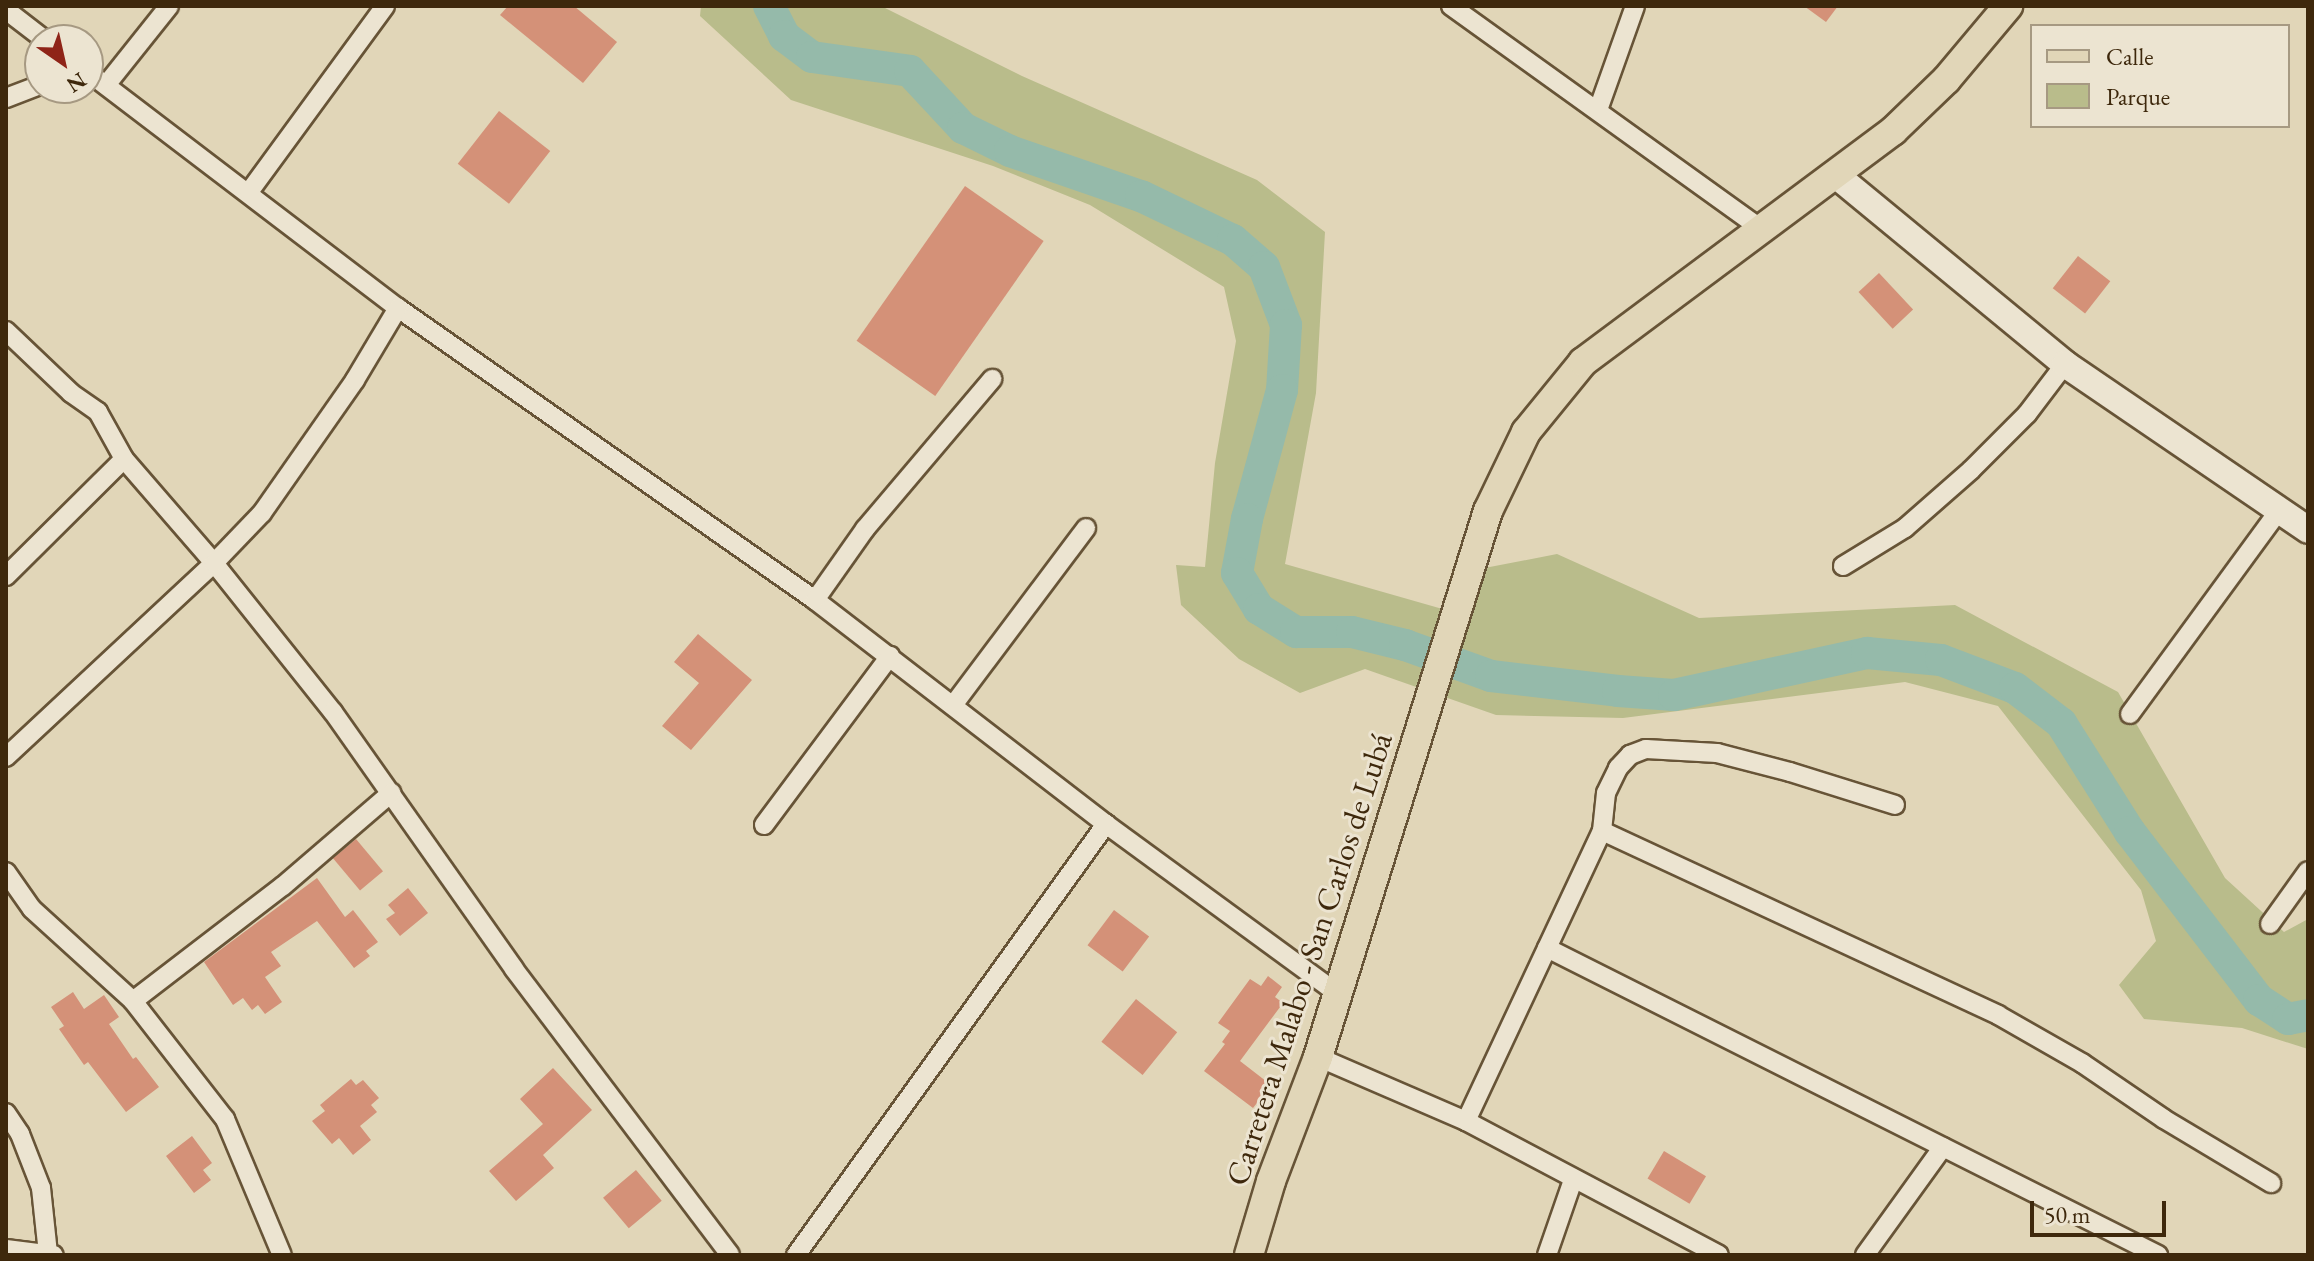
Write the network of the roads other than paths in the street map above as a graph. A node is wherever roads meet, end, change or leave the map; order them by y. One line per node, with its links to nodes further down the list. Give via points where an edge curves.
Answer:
1 (169, 6): 8 (street)
2 (385, 6): 11 (street)
3 (1451, 6): 9 (street)
4 (1635, 6): 9 (street)
5 (2008, 6): 10 (main road, via 1946,80)
6 (6, 10): 7 (street)
7 (24, 24)
8 (106, 85): 11 (street)
9 (1598, 110): 12 (street)
10 (1837, 176): 12 (main road); 15 (street)
11 (249, 192): 13 (street)
12 (1760, 228): 38 (main road, Carretera Malabo - San Carlos de Lubá, via 1583,362 1526,432 1488,511)
13 (398, 308): 21 (street, via 262,513); 24 (street)
14 (6, 331): 17 (street, via 98,412)
15 (2065, 364): 18 (street); 22 (street, via 2027,414 1971,470 1905,528)
16 (992, 379): 24 (street, via 865,529)
17 (124, 459): 21 (street); 23 (street)
18 (2280, 509): 20 (street); 27 (street)
19 (1086, 528): 26 (street)
20 (2308, 530)
21 (214, 563): 28 (street); 29 (street)
22 (1843, 566)
23 (7, 574)
24 (815, 600): 25 (street)
25 (890, 656): 26 (street); 32 (street)
26 (954, 704): 31 (street)
27 (2130, 714)
28 (6, 757)
29 (391, 793): 39 (street, via 283,886); 49 (street, via 514,969)
30 (1895, 805): 33 (street, via 1717,753 1646,749 1630,755 1618,768 1606,793)
31 (1106, 824): 38 (street); 50 (street)
32 (764, 825)
33 (1602, 831): 37 (street); 45 (street, via 1998,1015)
34 (2308, 871): 36 (street)
35 (6, 872): 39 (street, via 32,909)
36 (2270, 924)
37 (1547, 948): 42 (street); 43 (street)
38 (1337, 993): 40 (main road, Carretera Malabo - San Carlos de Lubá)
39 (133, 1001): 48 (street, via 225,1119)
40 (1318, 1057): 42 (street); 51 (main road, Carretera Malabo - San Carlos de Lubá)
41 (6, 1113): 47 (street, via 41,1188)
42 (1466, 1121): 44 (street)
43 (1943, 1147): 54 (street); 55 (street)
44 (1573, 1180): 52 (street); 53 (street)
45 (2271, 1183)
46 (6, 1249): 47 (street)
47 (51, 1255)
48 (282, 1255)
49 (730, 1255)
50 (796, 1255)
51 (1249, 1255)
52 (1547, 1255)
53 (1719, 1255)
54 (1865, 1255)
55 (2156, 1255)

